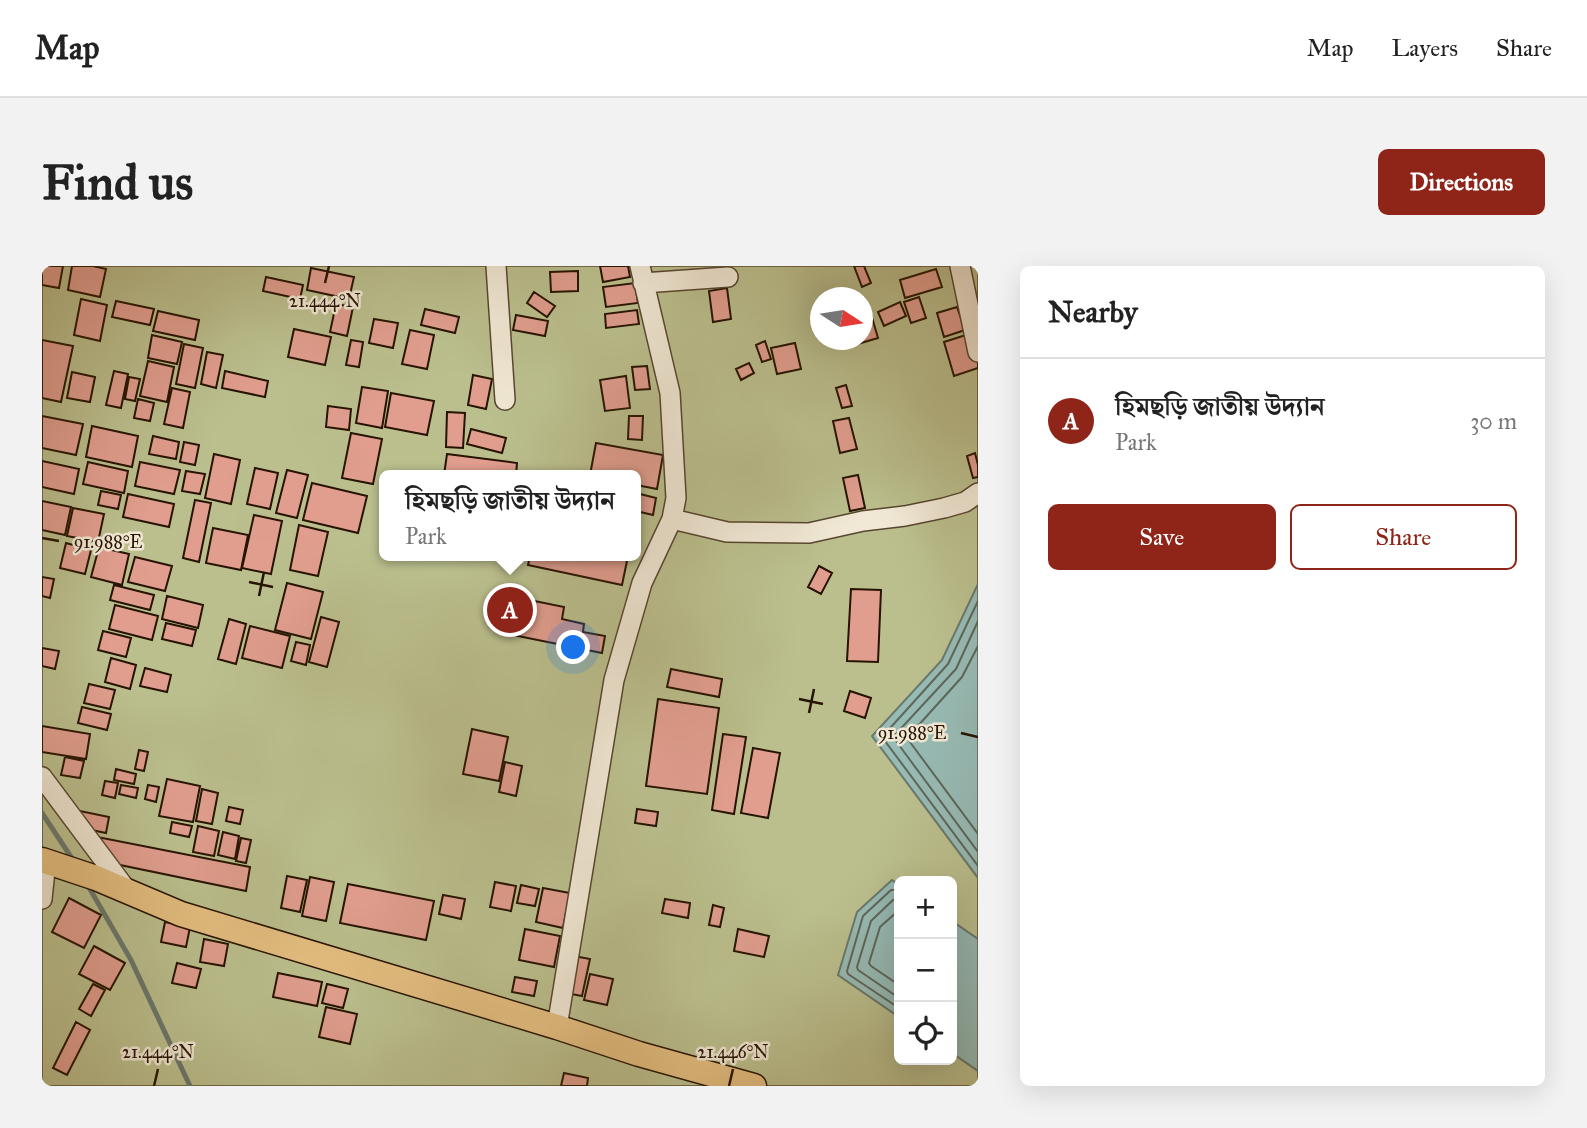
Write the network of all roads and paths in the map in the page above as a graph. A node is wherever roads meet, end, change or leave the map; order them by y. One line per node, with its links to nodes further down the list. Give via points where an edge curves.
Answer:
1 (496, 266): 6 (street)
2 (960, 266): 5 (street)
3 (642, 274): 4 (street); 8 (street, via 670,393 676,498)
4 (728, 277)
5 (978, 352)
6 (505, 401)
7 (978, 493): 8 (street, via 944,509 809,533 727,533)
8 (672, 519): 13 (street, via 642,583 614,680)
9 (42, 777): 11 (street)
10 (49, 862): 11 (main road); 12 (street)
11 (129, 893): 13 (main road, via 181,914)
12 (42, 899)
13 (556, 1027): 14 (main road)
14 (752, 1085)

